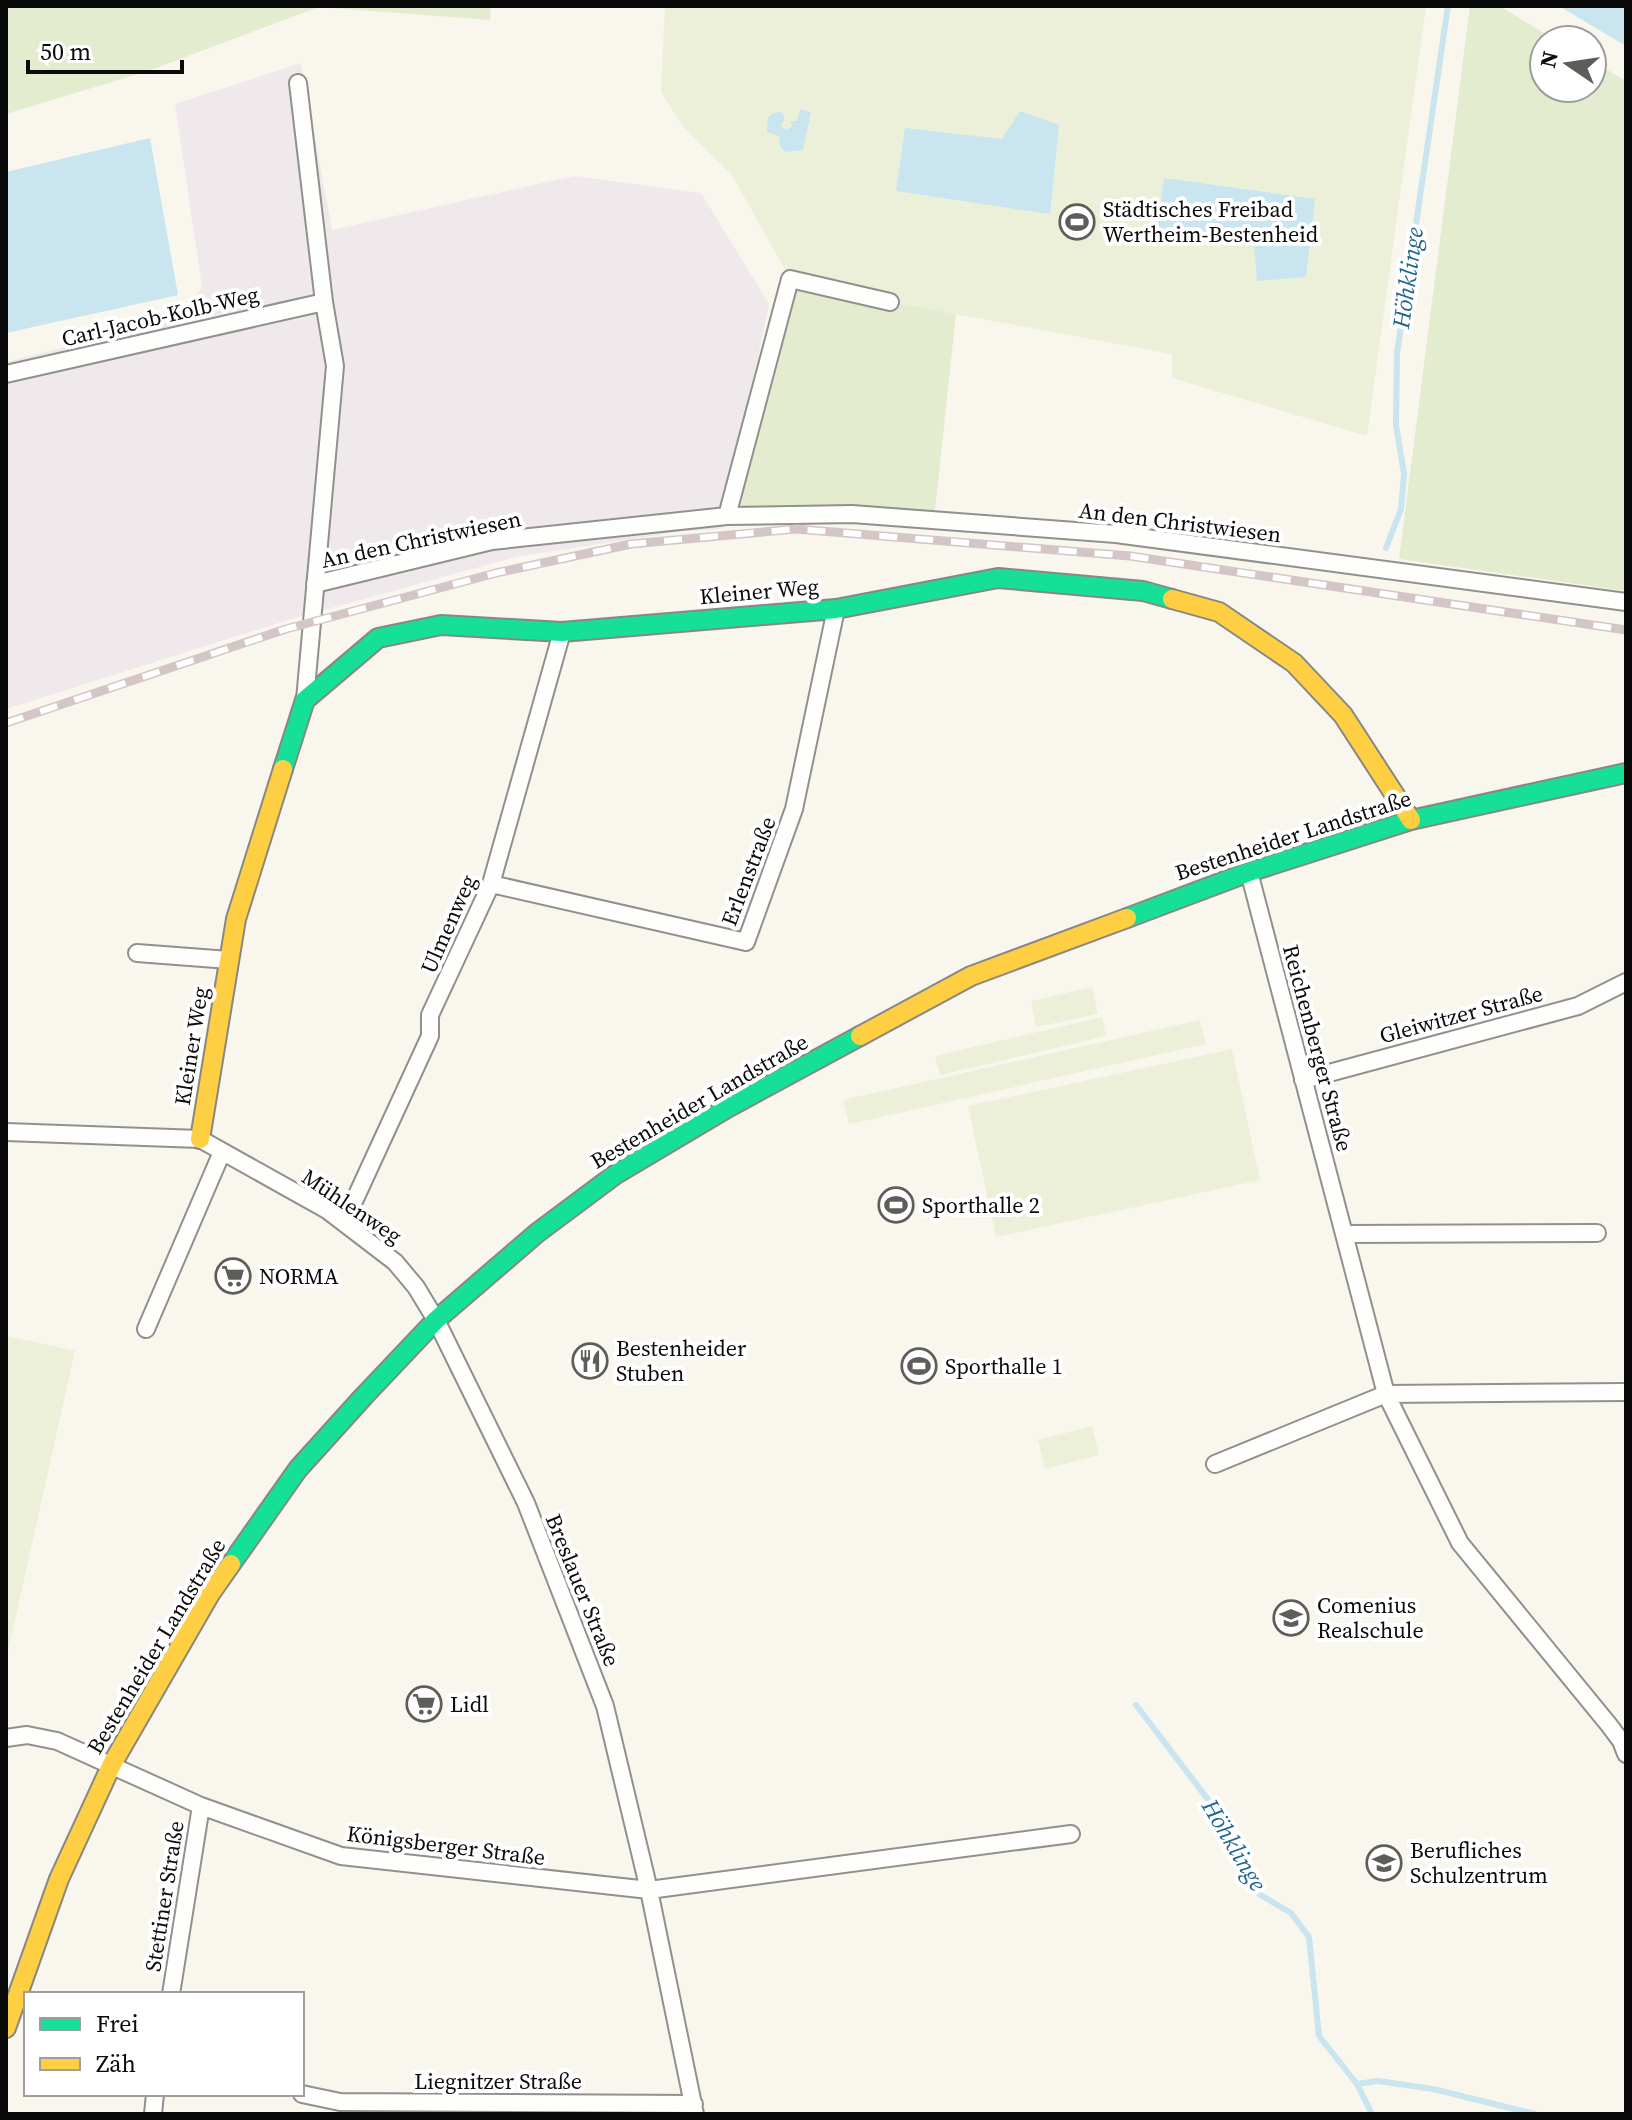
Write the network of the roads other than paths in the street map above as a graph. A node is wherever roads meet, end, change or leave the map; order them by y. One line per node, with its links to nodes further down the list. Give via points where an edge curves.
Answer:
1 (298, 83): 2 (street)
2 (324, 302): 4 (street, Carl-Jacob-Kolb-Weg); 6 (street, via 335,366)
3 (890, 302): 5 (street, via 790,279)
4 (6, 374)
5 (727, 516): 6 (street, An den Christwiesen, via 492,541); 7 (street, An den Christwiesen, via 852,514 1116,534)
6 (315, 584): 10 (street)
7 (1626, 602)
8 (836, 609): 9 (main road, Kleiner Weg); 12 (main road, Kleiner Weg, via 998,578 1143,591 1219,612 1294,663 1343,715); 14 (street, Erlenstraße, via 794,809 746,942)
9 (562, 632): 10 (main road, Kleiner Weg, via 441,625 378,638); 14 (street, Ulmenweg)
10 (305, 700): 16 (main road, Kleiner Weg, via 236,919)
11 (1626, 773): 12 (main road, Bestenheider Landstraße)
12 (1411, 820): 13 (main road, Bestenheider Landstraße)
13 (1249, 872): 18 (street, Reichenberger Straße); 25 (main road, Bestenheider Landstraße, via 971,976 727,1108 616,1174)
14 (491, 884): 22 (street, Ulmenweg, via 430,1015 430,1036)
15 (137, 953): 16 (street, Kleiner Weg)
16 (229, 960): 20 (main road, Kleiner Weg)
17 (1626, 982): 18 (street, Gleiwitzer Straße, via 1578,1006)
18 (1303, 1080): 24 (street, Reichenberger Straße)
19 (6, 1132): 20 (street, Mühlenweg)
20 (200, 1139): 21 (street, Mühlenweg)
21 (222, 1152): 22 (street, Mühlenweg); 26 (street)
22 (344, 1223): 25 (street, Mühlenweg, via 395,1262)
23 (1597, 1233): 24 (street)
24 (1344, 1234): 28 (street, Reichenberger Straße)
25 (436, 1320): 32 (main road, Bestenheider Landstraße, via 298,1469 210,1594); 35 (street, Breslauer Straße, via 526,1503 605,1706)
26 (146, 1329)
27 (1626, 1392): 28 (street)
28 (1386, 1394): 29 (street); 31 (street, Reichenberger Straße, via 1460,1543 1609,1725)
29 (1215, 1464)
30 (6, 1738): 32 (street, Königsberger Straße, via 27,1735 57,1741)
31 (1626, 1754)
32 (112, 1764): 33 (street, Königsberger Straße); 37 (main road, Bestenheider Landstraße, via 59,1879)
33 (201, 1806): 35 (street, Königsberger Straße, via 341,1856); 36 (street, Stettiner Straße)
34 (1071, 1834): 35 (street)
35 (649, 1890): 39 (street, Breslauer Straße)
36 (171, 1992)
37 (6, 2028)
38 (304, 2094): 39 (street, Liegnitzer Straße, via 340,2102)
39 (695, 2109)

